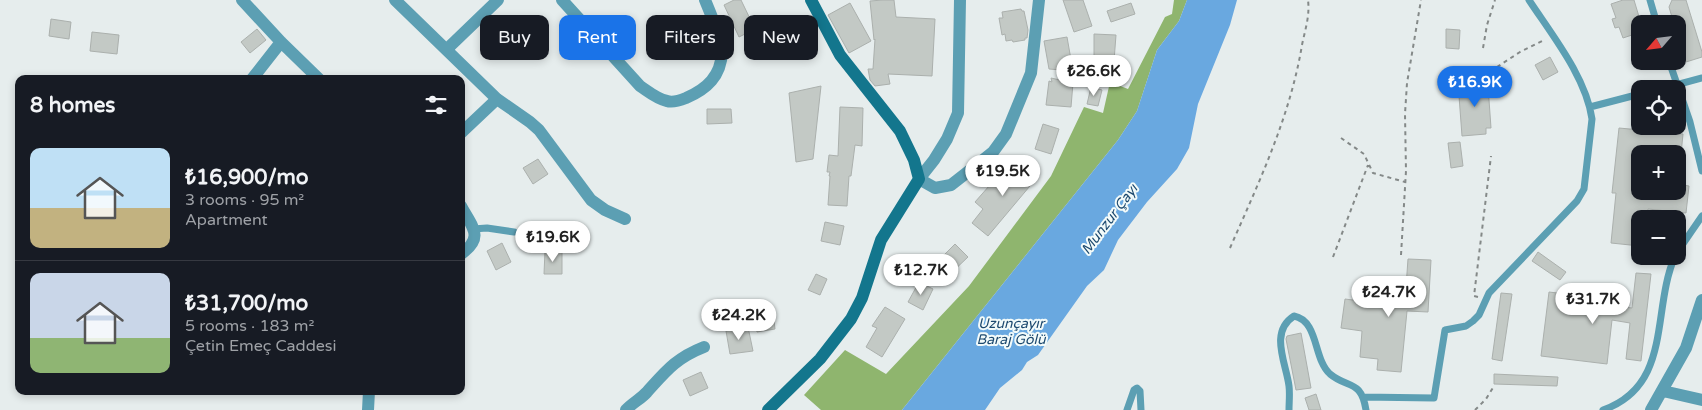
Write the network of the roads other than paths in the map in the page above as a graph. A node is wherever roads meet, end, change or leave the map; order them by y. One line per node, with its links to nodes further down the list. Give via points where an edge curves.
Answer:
1 (242, 0): 12 (street)
2 (396, 0): 13 (street)
3 (498, 0): 13 (street)
4 (562, 0): 5 (street, via 640,86 669,102 698,93 712,82 720,67 722,50)
5 (705, 0)
6 (811, 0): 24 (main road, via 840,55 900,131)
7 (960, 0): 24 (street, via 958,113 947,139)
8 (1039, 0): 24 (street, via 1030,73 1006,134 984,160 951,184 935,188)
9 (1529, 0): 20 (lane, via 1572,68)
10 (1650, 0): 11 (lane)
11 (1654, 15)
12 (282, 42): 14 (street); 15 (street)
13 (447, 50): 19 (street)
14 (255, 75)
15 (316, 75)
16 (1702, 78): 17 (lane)
17 (1686, 82)
18 (1631, 96): 20 (lane)
19 (498, 99): 22 (street); 27 (street, via 539,130 591,200)
20 (1590, 107): 37 (lane, via 1592,119 1584,189 1577,201 1486,298 1473,322 1445,330 1434,398)
21 (1686, 110): 23 (lane)
22 (465, 129)
23 (1702, 171)
24 (919, 178): 41 (main road, via 881,240 862,298 851,319 820,359)
25 (465, 214): 28 (street)
26 (1702, 216): 30 (lane)
27 (625, 219)
28 (472, 229): 29 (lane); 31 (street, via 474,243)
29 (514, 232)
30 (1686, 239)
31 (465, 251)
32 (1671, 265): 46 (lane, via 1655,356 1646,377 1633,393)
33 (1702, 300): 35 (street, via 1686,348)
34 (704, 346): 40 (street, via 668,367)
35 (1662, 391): 38 (street); 47 (street)
36 (369, 395): 39 (street)
37 (1363, 396): 44 (lane, via 1351,384 1331,375 1310,330 1300,317 1294,316 1287,320 1280,334 1289,386); 45 (lane)
38 (1702, 400)
39 (368, 410)
40 (626, 410)
41 (768, 410)
42 (1127, 410): 43 (lane, via 1137,388)
43 (1142, 410)
44 (1289, 410)
45 (1366, 410)
46 (1603, 410)
47 (1652, 410)

